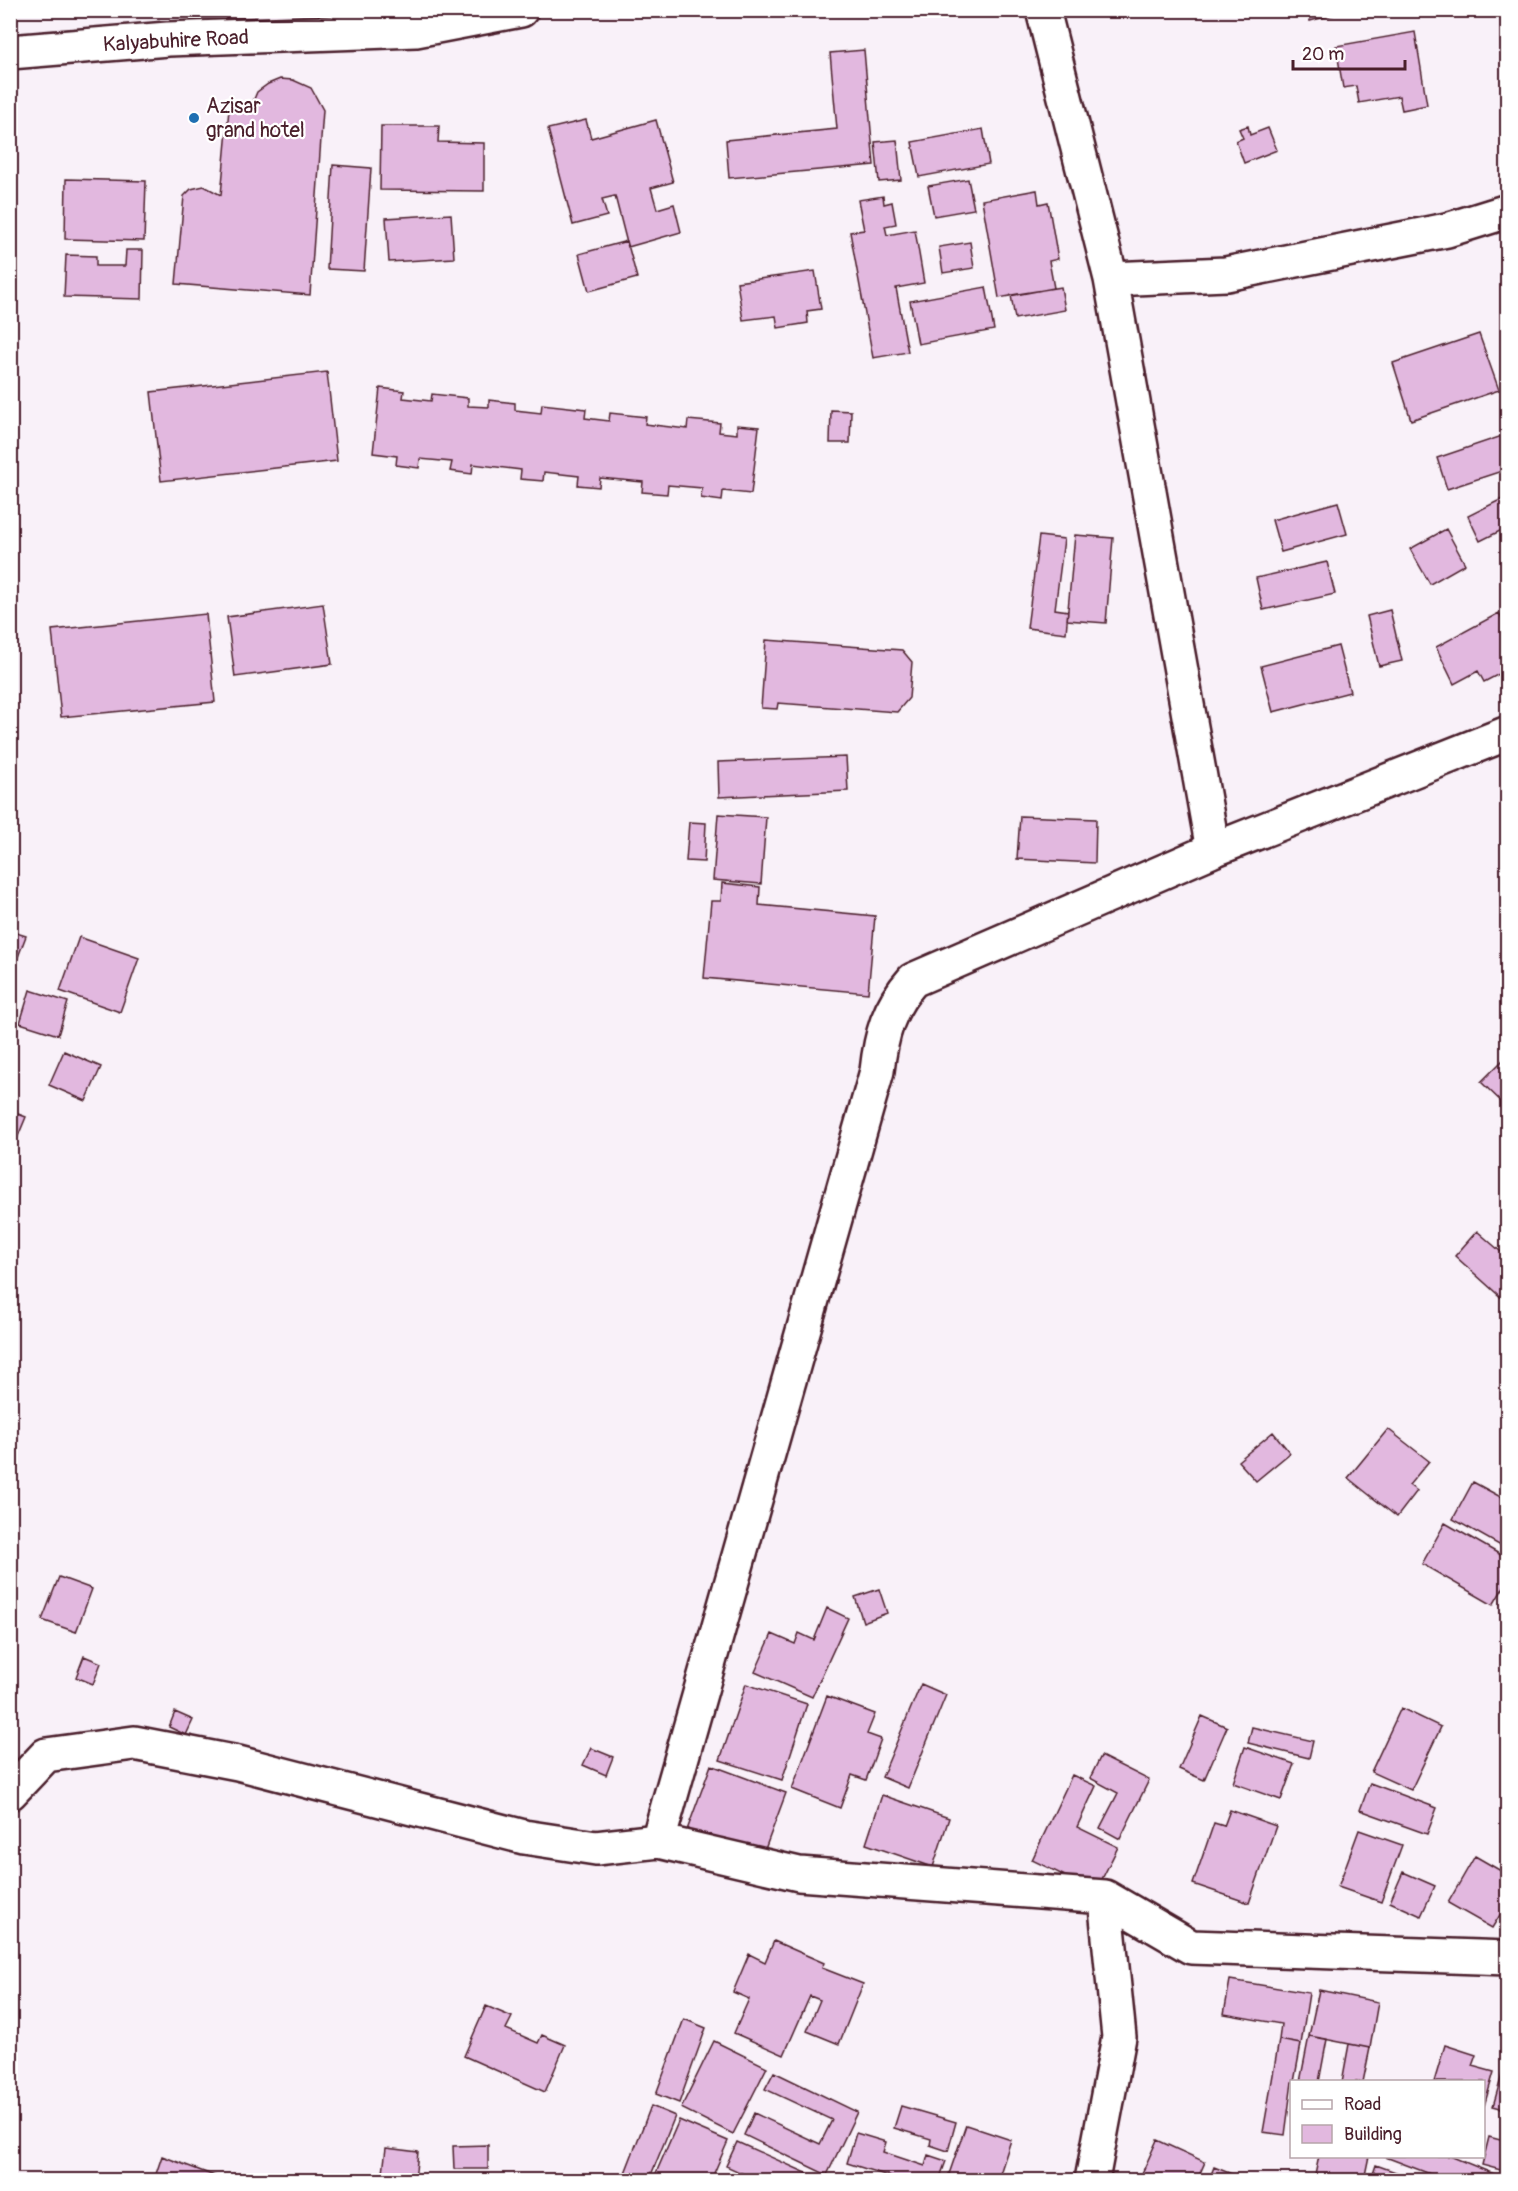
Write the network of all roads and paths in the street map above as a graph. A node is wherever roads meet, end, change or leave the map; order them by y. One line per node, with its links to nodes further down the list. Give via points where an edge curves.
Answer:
1 (521, 10): 3 (street, Kalyabuhire Road, via 416,30 168,39)
2 (1043, 10): 5 (street)
3 (10, 52)
4 (1508, 211): 5 (street, via 1447,230 1226,274)
5 (1111, 279): 7 (street)
6 (1508, 733): 7 (street)
7 (1213, 850): 9 (street, via 913,980 897,999 879,1048 877,1071)
8 (10, 1793): 9 (street, via 46,1755 134,1743 238,1763 524,1837 596,1848)
9 (658, 1841): 10 (street, via 799,1874)
10 (1105, 1897): 11 (street, via 1191,1947); 12 (street, via 1119,2037)
11 (1508, 1958)
12 (1092, 2181)

